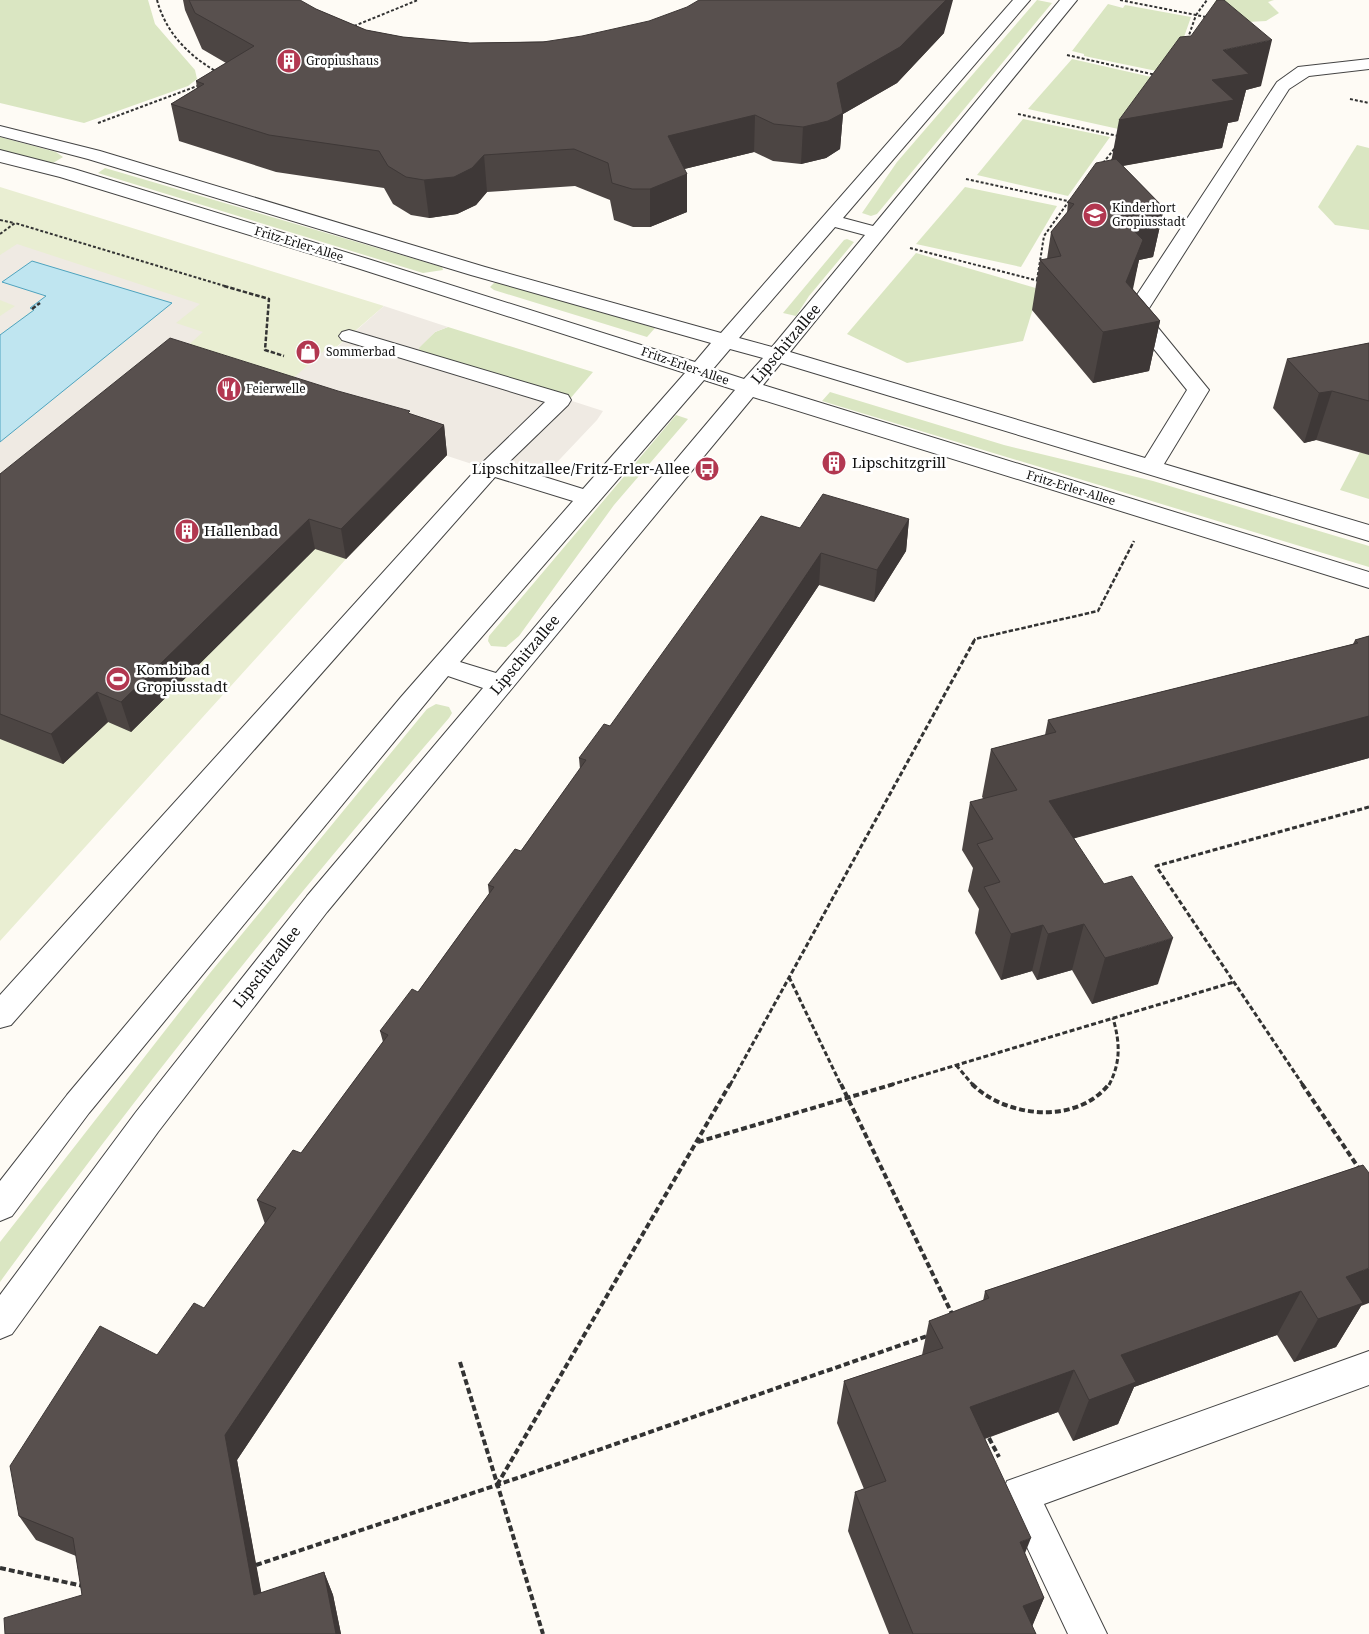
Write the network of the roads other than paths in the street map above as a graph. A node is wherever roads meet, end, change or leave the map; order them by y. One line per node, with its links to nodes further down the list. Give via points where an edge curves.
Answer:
1 (1022, 0): 8 (street)
2 (1069, 0): 9 (street, Lipschitzallee)
3 (1369, 64): 18 (street, via 1304,72 1283,86 1135,313 1198,390)
4 (0, 131): 6 (street, Fritz-Erler-Allee)
5 (0, 156): 7 (street, Fritz-Erler-Allee)
6 (94, 156): 7 (street); 10 (street, Fritz-Erler-Allee)
7 (67, 173): 11 (street, Fritz-Erler-Allee)
8 (830, 220): 9 (street); 13 (street)
9 (879, 232): 14 (street, Lipschitzallee)
10 (478, 271): 11 (street); 13 (street, Fritz-Erler-Allee)
11 (454, 293): 15 (street, Fritz-Erler-Allee)
12 (349, 336): 17 (street, via 560,400)
13 (725, 341): 14 (street, Fritz-Erler-Allee); 15 (street)
14 (776, 355): 16 (street, Lipschitzallee); 18 (street, Fritz-Erler-Allee)
15 (699, 370): 16 (street, Fritz-Erler-Allee); 19 (street)
16 (749, 388): 21 (street, Fritz-Erler-Allee); 23 (street, Lipschitzallee)
17 (490, 468): 19 (street); 24 (street)
18 (1150, 468): 20 (street, Fritz-Erler-Allee)
19 (588, 498): 22 (street)
20 (1369, 533)
21 (1369, 580)
22 (442, 665): 23 (street); 25 (street, via 78,1104)
23 (500, 684): 26 (street, Lipschitzallee, via 235,1008)
24 (0, 1016)
25 (0, 1206)
26 (0, 1323)
27 (1369, 1368): 28 (street, via 1020,1494)
28 (1088, 1634)

